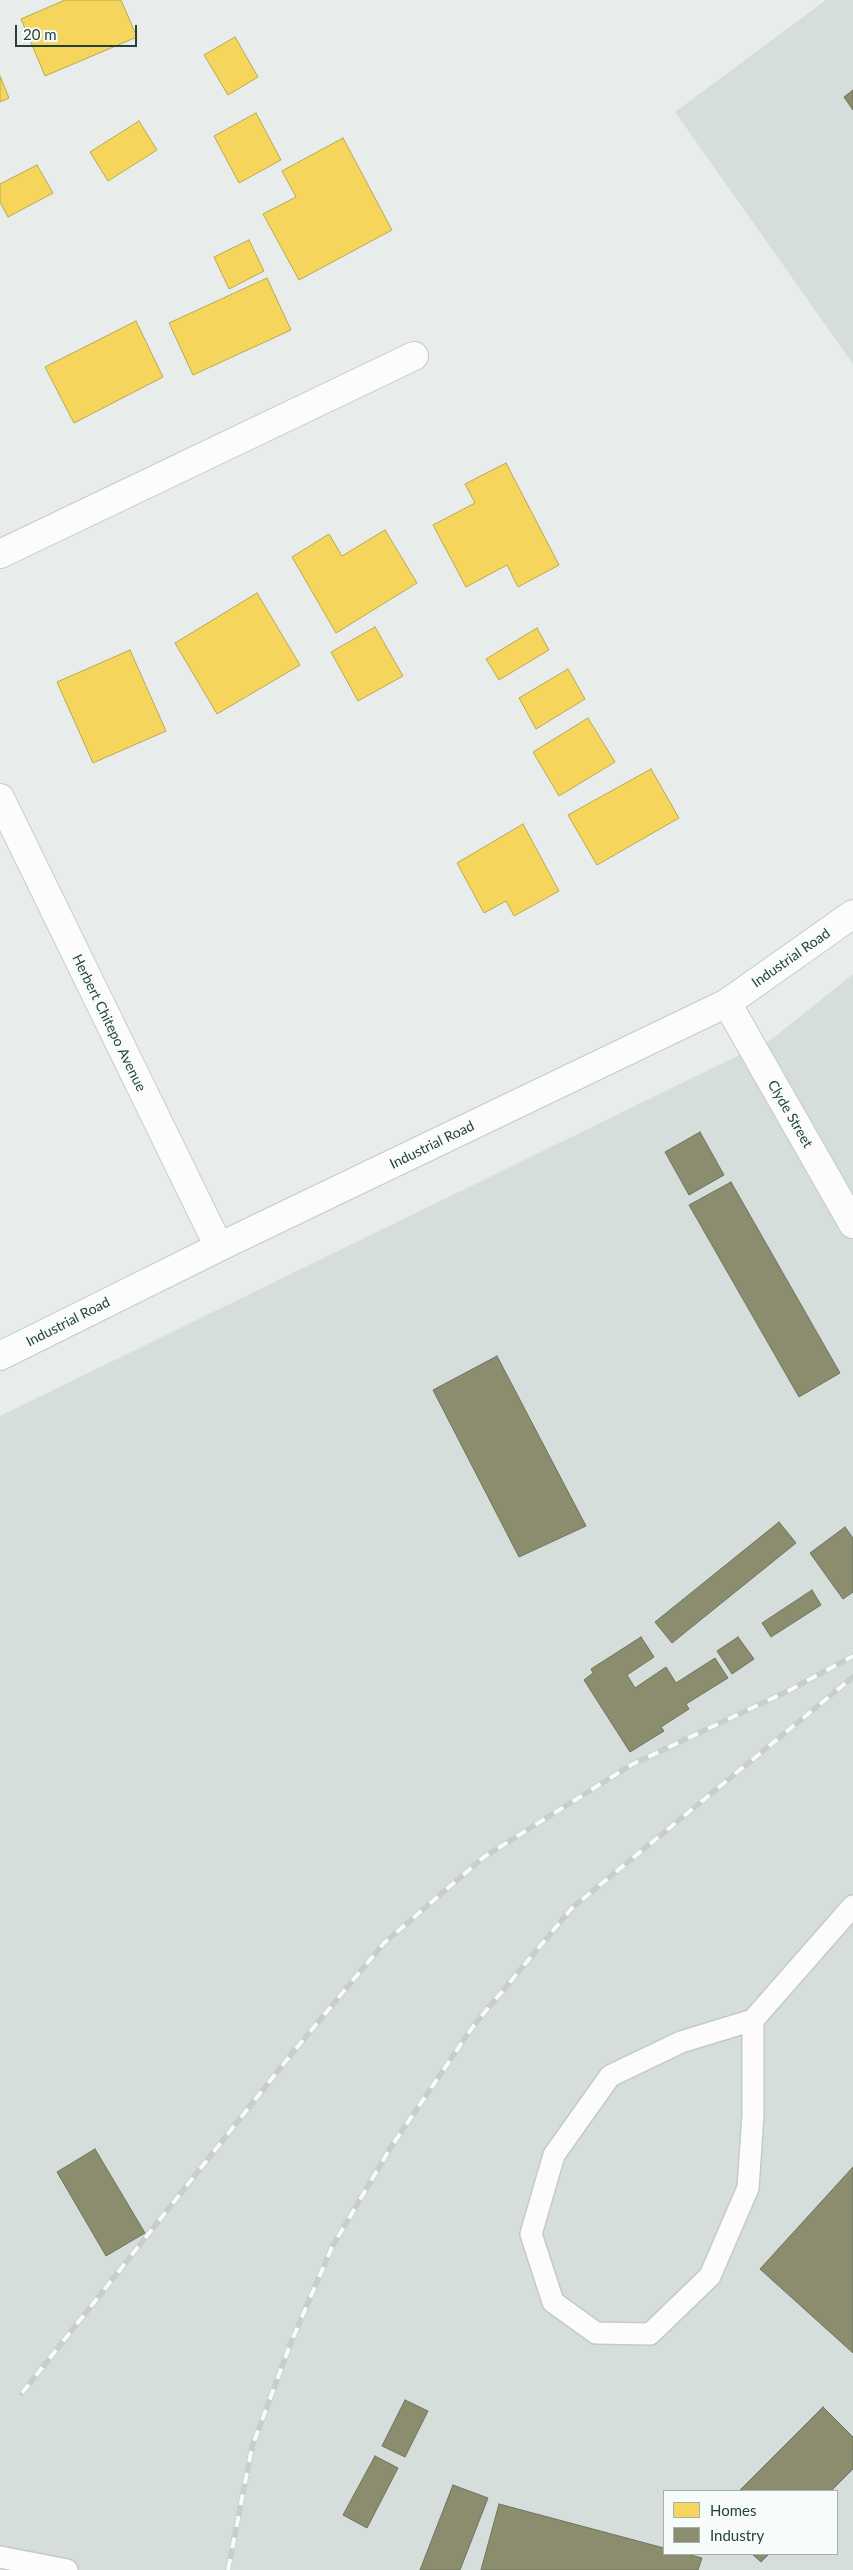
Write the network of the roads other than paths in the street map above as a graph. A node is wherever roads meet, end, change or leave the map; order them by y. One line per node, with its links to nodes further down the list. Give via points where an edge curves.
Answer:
1 (414, 356): 2 (street)
2 (0, 554)
3 (0, 798): 7 (street, Herbert Chitepo Avenue)
4 (853, 914): 5 (street, Industrial Road)
5 (727, 1003): 6 (street, Clyde Street); 7 (street, Industrial Road)
6 (853, 1224)
7 (219, 1247): 8 (street, Industrial Road)
8 (0, 1356)
9 (853, 1906): 10 (lane)
10 (753, 2020): 10 (lane, via 681,2042 610,2076 554,2155 531,2234 553,2302 596,2333 650,2334 710,2276 748,2188 753,2115)
11 (0, 2557): 12 (lane)
12 (67, 2570)

